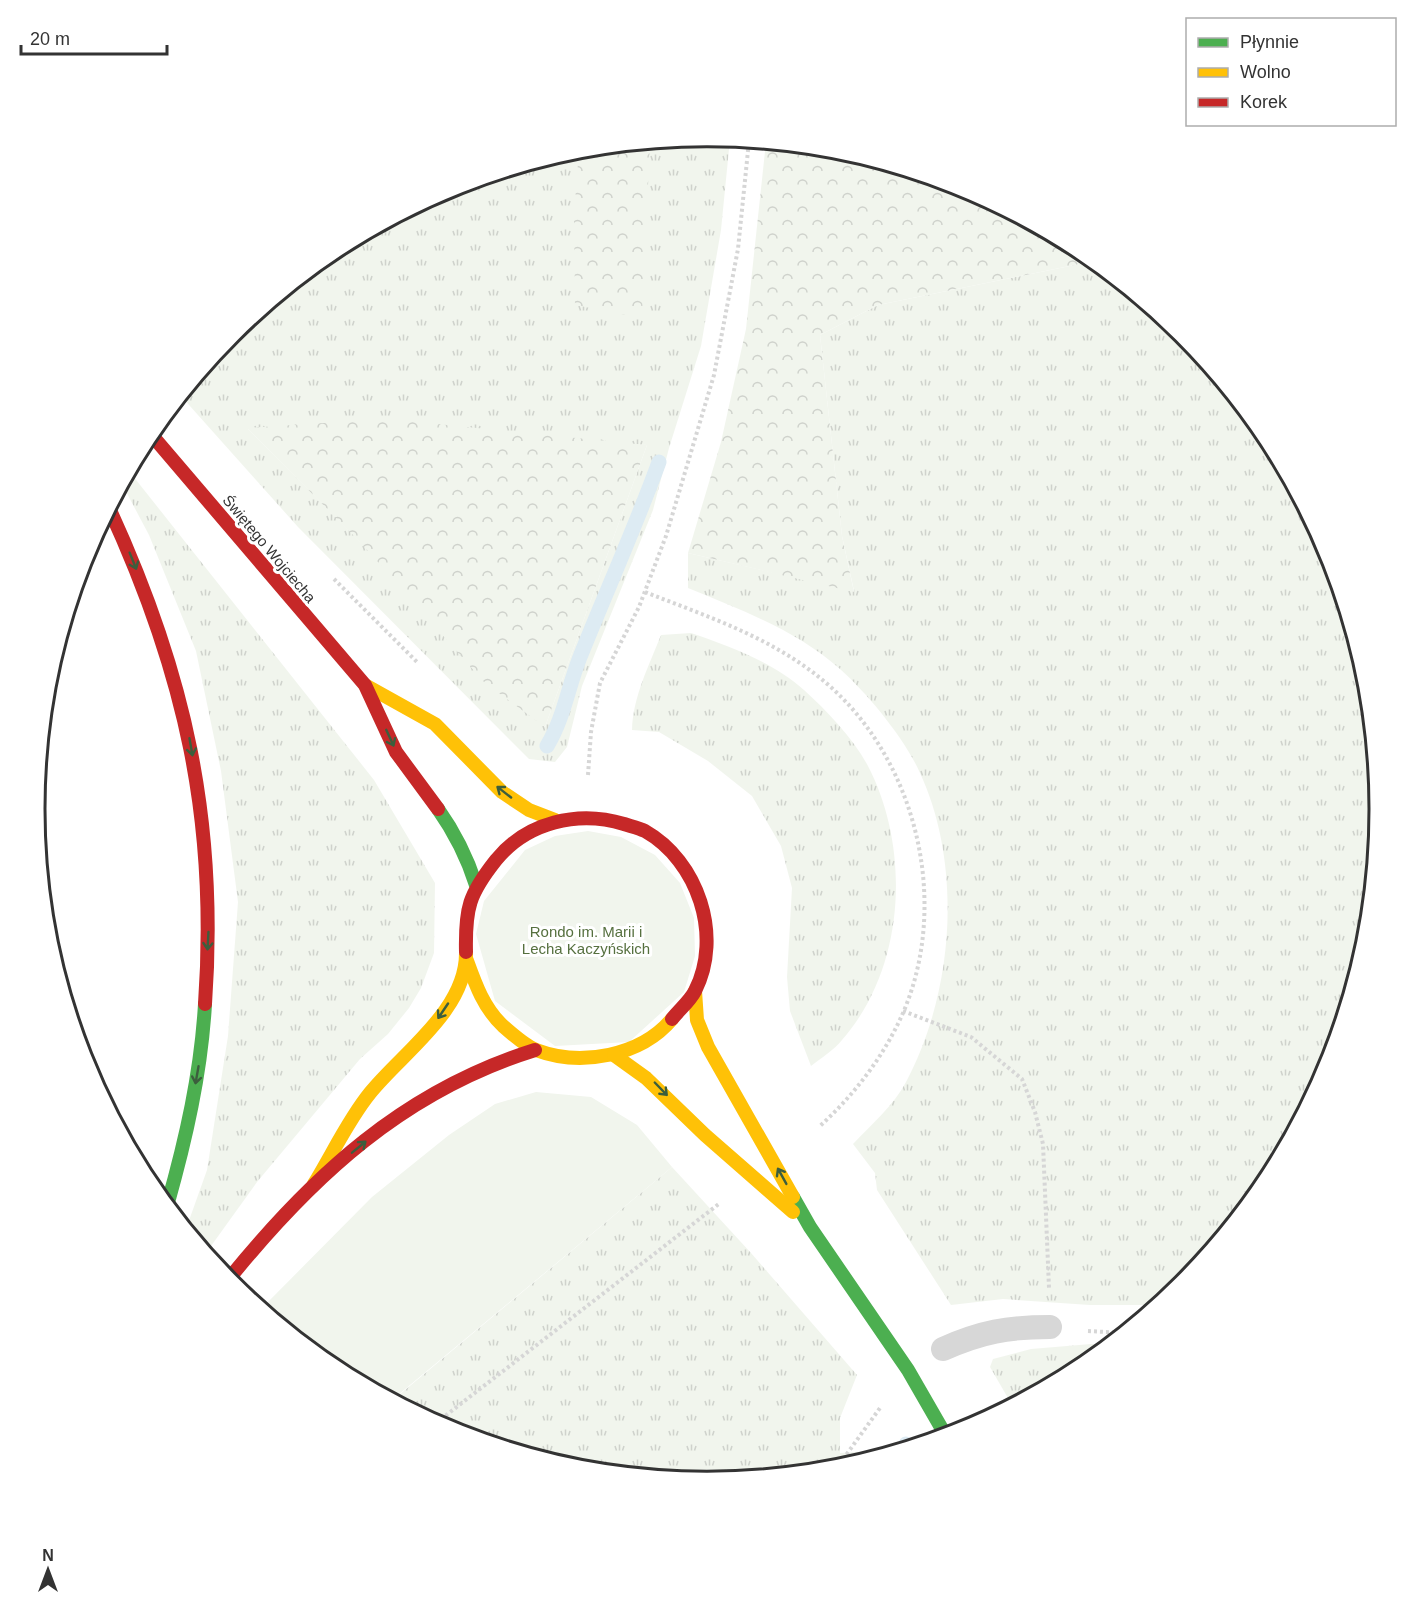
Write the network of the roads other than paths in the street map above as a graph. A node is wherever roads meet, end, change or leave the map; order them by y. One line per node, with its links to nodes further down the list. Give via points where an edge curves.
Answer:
1 (157, 441): 3 (street, Świętego Wojciecha)
2 (113, 516): 11 (street, one-way to 11, via 133,558 163,643 188,728 202,815 210,915 204,1017 198,1071)
3 (365, 685): 4 (street, Świętego Wojciecha, one-way to 3, via 502,792 435,724); 5 (street, Świętego Wojciecha, one-way to 5, via 396,752 451,827)
4 (555, 820): 5 (street, via 509,844); 7 (street, via 601,817 645,831 680,861 702,901 707,947)
5 (476, 885): 6 (street, via 465,921)
6 (466, 958): 8 (street, via 479,995 502,1025); 10 (street, one-way to 10, via 456,992 429,1032 369,1094)
7 (695, 991): 9 (street, via 662,1032); 12 (street, one-way to 7, via 708,1047 697,1020)
8 (535, 1050): 9 (street, via 573,1058); 10 (street, one-way to 8, via 414,1102 472,1071)
9 (614, 1055): 12 (street, one-way to 12, via 657,1085 692,1123)
10 (314, 1184): 13 (street)
11 (170, 1196)
12 (810, 1227): 16 (street, via 908,1370)
13 (235, 1272)
14 (1050, 1327): 15 (lane, via 1015,1327 976,1334)
15 (943, 1348)
16 (941, 1428)

